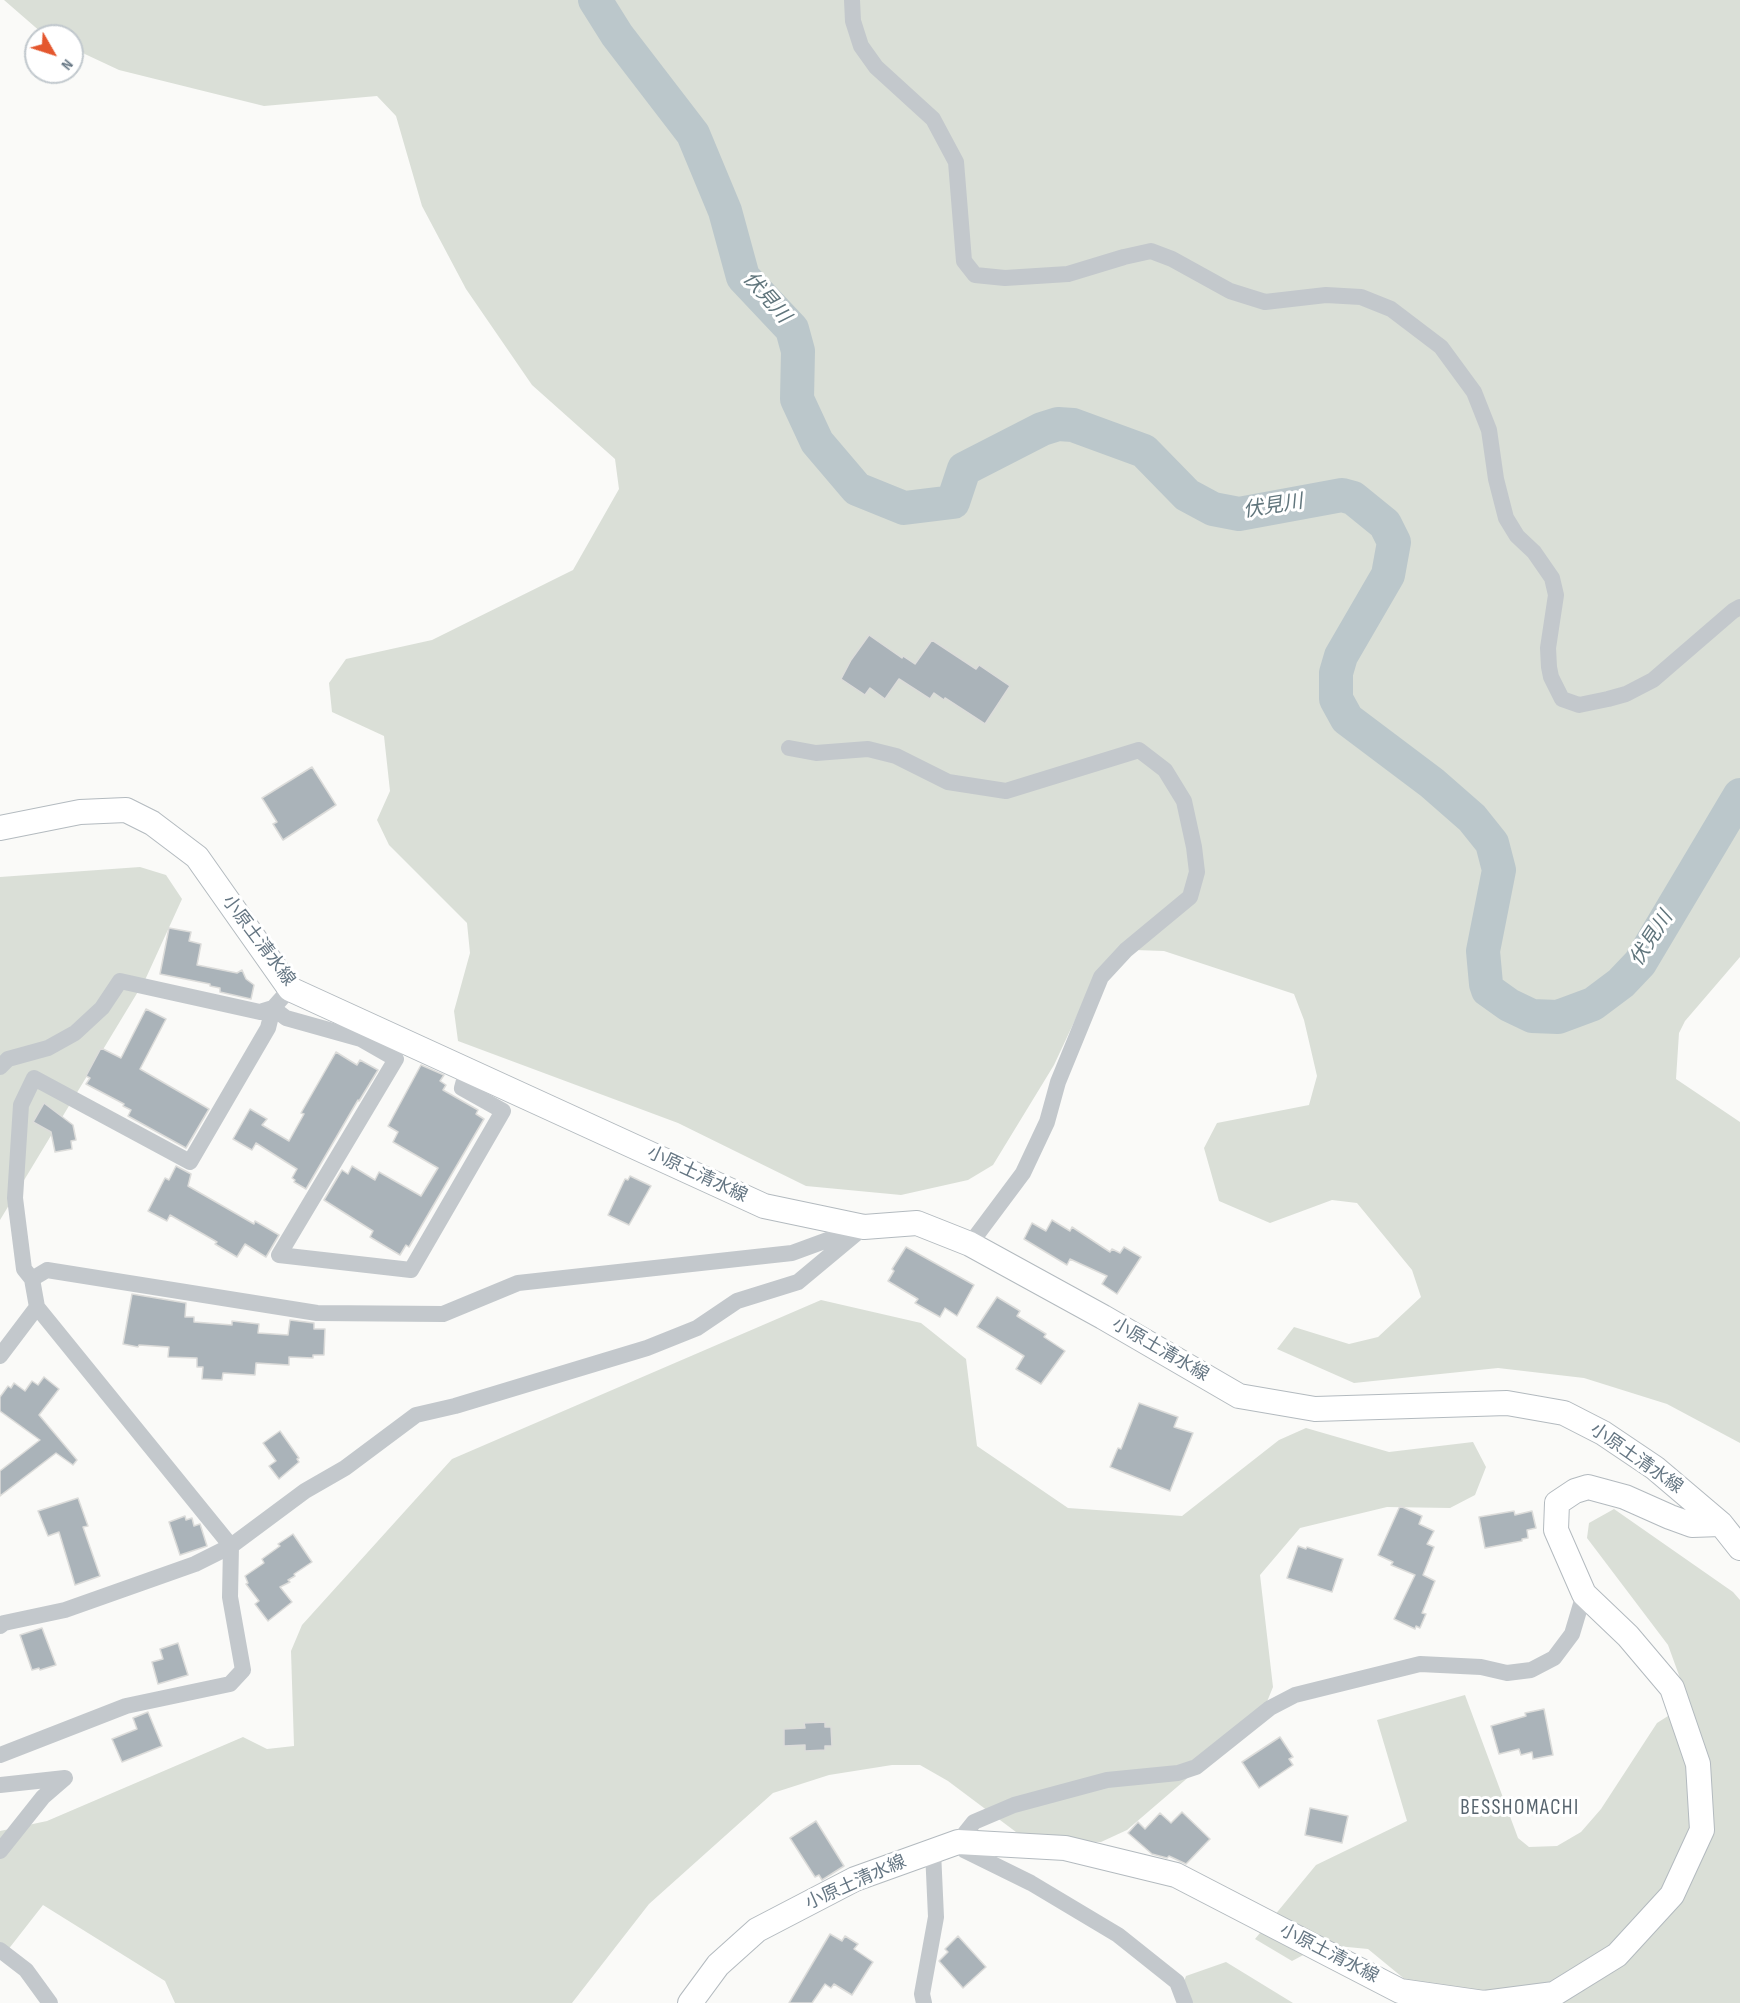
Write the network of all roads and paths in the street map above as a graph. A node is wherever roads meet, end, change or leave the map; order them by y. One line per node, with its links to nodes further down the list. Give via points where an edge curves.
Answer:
1 (852, 0): 2 (street, via 853,21 861,46 876,67 933,118 956,162 963,261 975,275 1005,278 1068,274 1151,251 1230,291 1265,302 1326,295 1361,297 1391,309 1441,347 1474,392 1489,430 1506,518 1552,578 1556,595 1549,668 1562,699 1579,705 1626,694 1653,680)
2 (1740, 607)
3 (789, 748): 10 (street, via 816,753 868,749 896,756 948,782 1006,791 1139,750 1165,770 1184,801 1197,872 1190,897 1126,950 1101,977 1058,1082 1047,1122 1023,1173)
4 (0, 828): 5 (main road, 小原土清水線, via 80,812 126,810 152,823 197,857)
5 (290, 989): 6 (street); 8 (main road, 小原土清水線)
6 (273, 1008): 7 (street, via 260,1012 120,981 102,1008 75,1033 48,1048 8,1059); 8 (street, via 286,1018 361,1039 396,1059 279,1255 411,1270 503,1111 462,1088); 11 (street, via 267,1028 190,1161 34,1078 21,1105 15,1198 24,1269)
7 (0, 1067)
8 (467, 1070): 9 (main road, 小原土清水線, via 764,1206)
9 (864, 1227): 10 (main road, 小原土清水線, via 917,1223); 11 (street, via 792,1253 518,1283 442,1314 317,1313 47,1270); 15 (street, via 798,1282 737,1301 697,1328 647,1348 416,1415)
10 (970, 1244): 14 (main road, 小原土清水線, via 1239,1396 1315,1409 1507,1403 1564,1413 1603,1433 1655,1468)
11 (32, 1279): 12 (street)
12 (37, 1307): 13 (street); 15 (street)
13 (0, 1356)
14 (1720, 1524): 16 (main road); 17 (main road, 小原土清水線, via 1692,1525 1625,1497 1588,1487 1575,1491 1557,1503 1556,1530)
15 (231, 1546): 18 (street, via 195,1564 65,1610); 19 (street, via 230,1597 243,1670 230,1683 126,1706)
16 (1740, 1548)
17 (1584, 1594): 21 (street, via 1572,1634 1554,1658 1531,1670 1507,1673 1481,1667 1419,1664 1295,1695 1270,1708 1196,1767 1178,1773 1107,1780 1014,1805 974,1822); 21 (main road, 小原土清水線, via 1628,1636 1672,1688 1698,1764 1702,1830 1672,1895 1617,1955 1554,1994 1484,2003 1400,1991 1176,1875 1065,1848)
18 (0, 1626)
19 (0, 1755)
20 (0, 1785): 22 (street, via 64,1778 43,1797)
21 (958, 1842): 23 (main road, 小原土清水線); 28 (street, via 964,1850 1031,1883 1118,1935 1177,1982)
22 (0, 1851)
23 (933, 1851): 26 (main road, 小原土清水線, via 855,1879 757,1930 718,1965); 27 (street, via 936,1917 922,1994)
24 (0, 1950): 25 (street, via 26,1970)
25 (50, 2003)
26 (690, 2003)
27 (924, 2003)
28 (1185, 2003)

